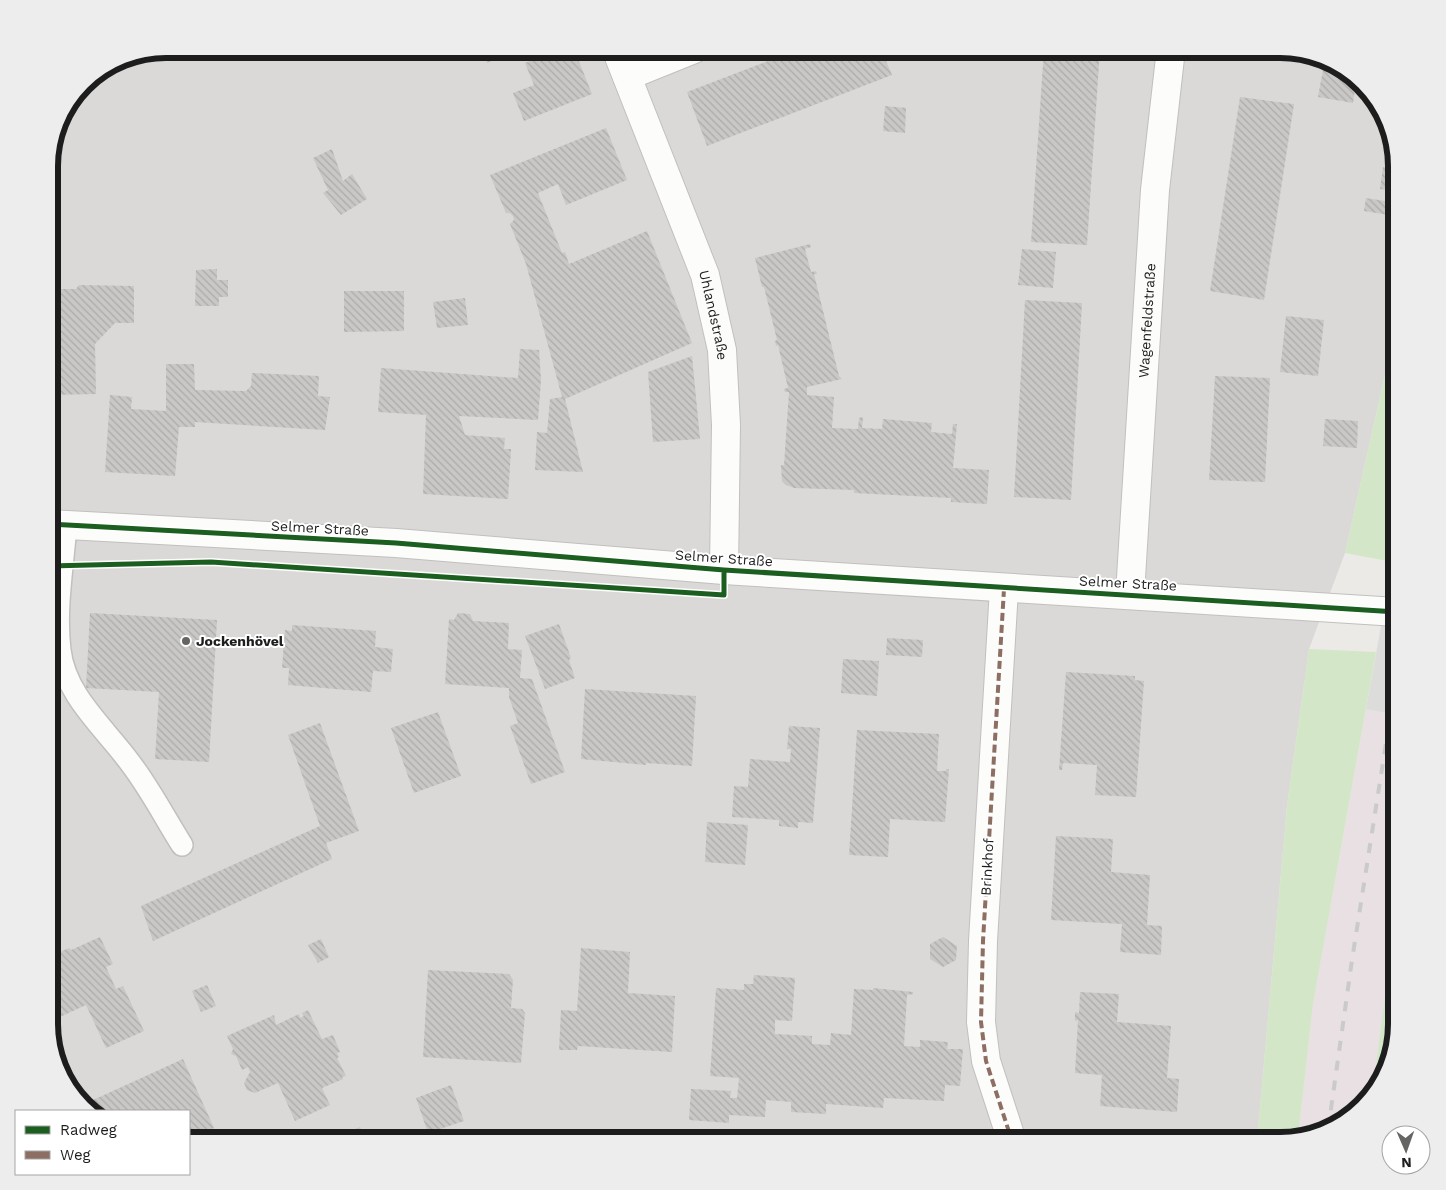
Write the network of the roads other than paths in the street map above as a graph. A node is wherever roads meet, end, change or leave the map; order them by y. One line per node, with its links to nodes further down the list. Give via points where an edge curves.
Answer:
1 (1170, 57): 9 (street, Wagenfeldstraße, via 1155,190)
2 (619, 58): 4 (street, Uhlandstraße)
3 (672, 58): 4 (street)
4 (626, 76): 7 (street, Uhlandstraße, via 705,275 722,350 726,425)
5 (58, 525): 7 (street, Selmer Straße, via 396,543)
6 (58, 556): 11 (lane, via 60,651 70,682 81,702 132,764)
7 (724, 570): 8 (street, Selmer Straße)
8 (1004, 588): 9 (street, Selmer Straße); 12 (street, Brinkhof, via 981,1022 986,1061)
9 (1130, 594): 10 (street, Selmer Straße)
10 (1388, 611)
11 (182, 844)
12 (1009, 1132)

